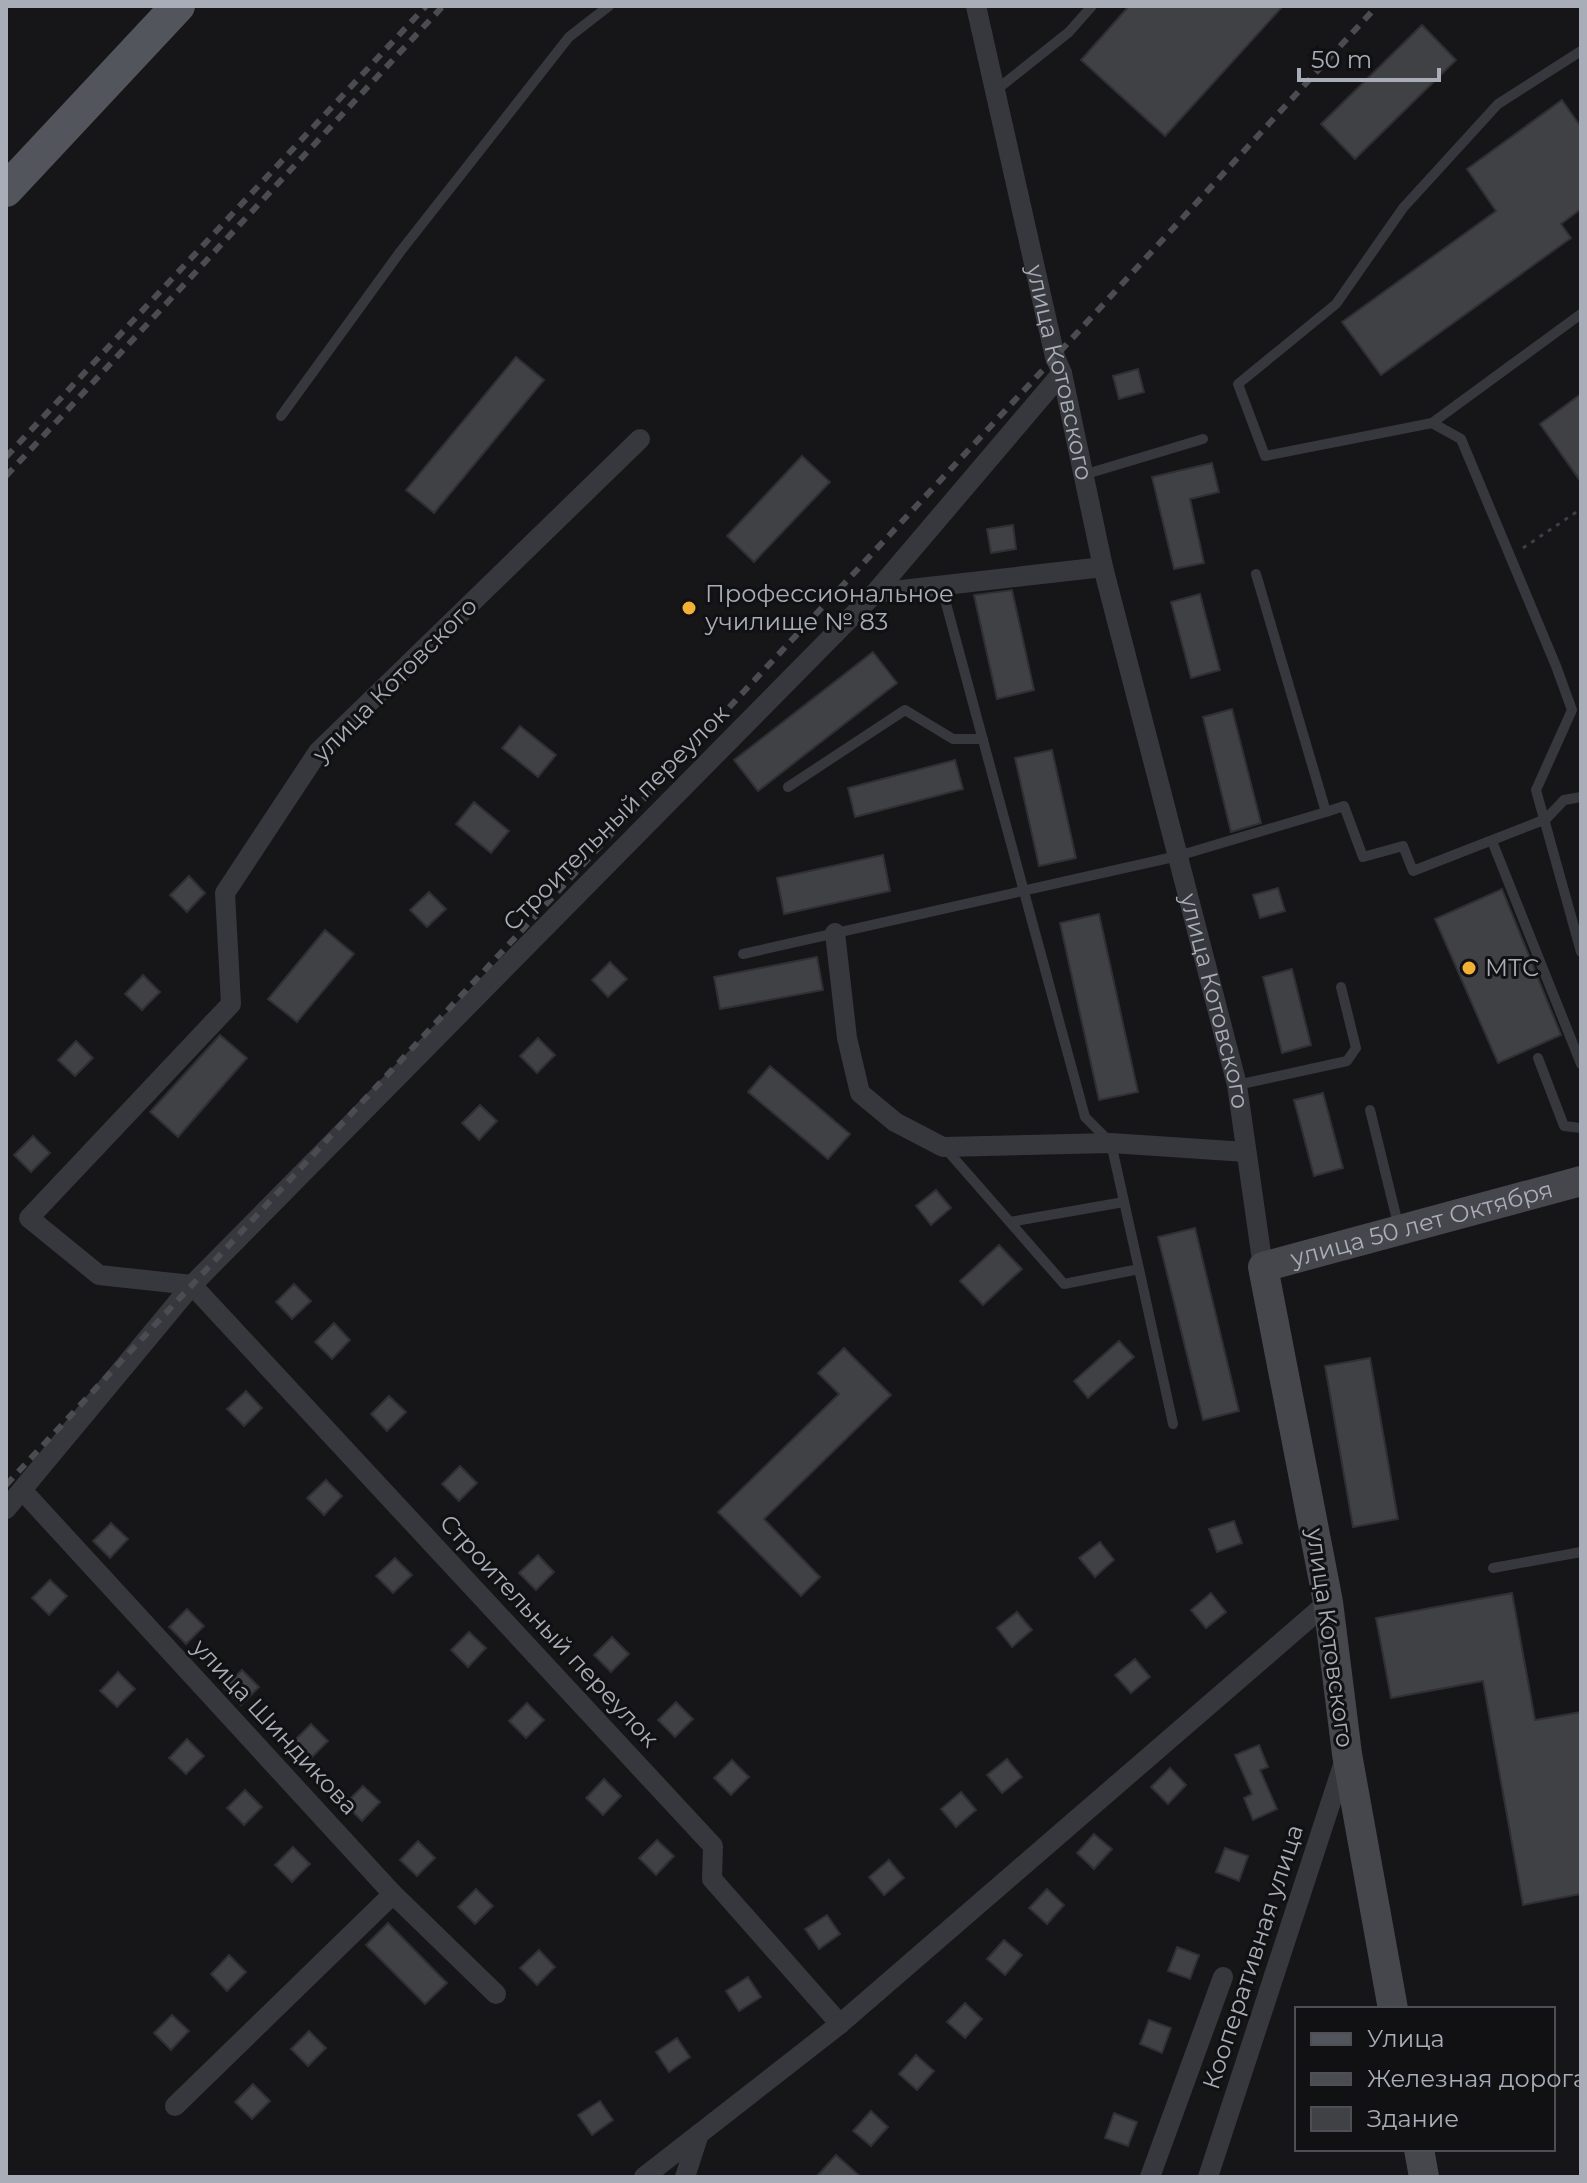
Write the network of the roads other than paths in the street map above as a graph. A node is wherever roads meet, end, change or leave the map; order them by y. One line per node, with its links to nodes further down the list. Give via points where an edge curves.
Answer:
1 (178, 6): 7 (main road)
2 (609, 6): 10 (lane, via 569,37 400,252)
3 (976, 6): 6 (street, улица Котовского)
4 (1092, 6): 6 (lane, via 1069,32)
5 (1581, 51): 11 (lane, via 1498,104 1403,208 1336,304 1238,384 1265,456)
6 (995, 91): 9 (street, улица Котовского)
7 (6, 190)
8 (1581, 314): 11 (lane)
9 (1062, 373): 14 (street, улица Котовского); 18 (street, Строительный переулок)
10 (281, 416)
11 (1432, 423): 23 (lane, via 1461,439 1572,710 1536,790)
12 (640, 439): 46 (street, улица Котовского, via 318,752 225,893 231,1004 29,1218 99,1275)
13 (1203, 439): 14 (lane)
14 (1083, 475): 15 (street, улица Котовского)
15 (1103, 567): 17 (street); 25 (street, улица Котовского)
16 (1256, 574): 22 (lane)
17 (941, 585): 18 (street); 19 (lane)
18 (875, 593): 46 (street, Строительный переулок)
19 (983, 739): 20 (lane, via 953,739 905,710); 26 (lane)
20 (788, 787)
21 (1581, 797): 23 (lane, via 1564,800)
22 (1326, 812): 24 (lane, via 1344,806 1363,857 1403,846 1413,871); 25 (lane)
23 (1546, 819): 24 (lane); 27 (lane)
24 (1492, 841): 33 (lane)
25 (1178, 856): 26 (lane); 34 (street, улица Котовского)
26 (1024, 891): 28 (lane); 37 (lane, via 1085,1117)
27 (1576, 914): 29 (lane)
28 (835, 933): 30 (lane); 38 (street, via 847,1038 860,1093 895,1122)
29 (1581, 952)
30 (743, 954)
31 (1341, 987): 34 (lane, via 1356,1048 1347,1061)
32 (1538, 1058): 36 (lane, via 1564,1126)
33 (1581, 1064)
34 (1237, 1085): 39 (street, улица Котовского)
35 (1370, 1110): 43 (lane)
36 (1581, 1128)
37 (1111, 1143): 38 (street); 39 (street); 41 (lane)
38 (943, 1147): 42 (lane)
39 (1246, 1152): 44 (street, улица Котовского)
40 (1581, 1181): 43 (main road, улица 50 лет Октября)
41 (1124, 1202): 42 (lane); 45 (lane)
42 (1010, 1222): 45 (lane, via 1064,1284)
43 (1399, 1230): 44 (main road, улица 50 лет Октября)
44 (1263, 1267): 52 (main road, улица Котовского)
45 (1139, 1269): 47 (lane)
46 (192, 1285): 48 (street, Строительный переулок); 58 (street, Строительный переулок, via 713,1846 712,1879)
47 (1173, 1424)
48 (22, 1490): 49 (street, Строительный переулок); 54 (street, улица Шиндикова)
49 (6, 1509)
50 (1581, 1552): 51 (lane)
51 (1493, 1568)
52 (1328, 1602): 53 (main road, улица Котовского); 58 (street)
53 (1347, 1754): 57 (main road, улица Котовского); 65 (street, Кооперативная улица)
54 (393, 1894): 56 (street, улица Шиндикова); 59 (street)
55 (1223, 1977): 64 (street)
56 (496, 1994)
57 (1393, 2007)
58 (840, 2024): 60 (street)
59 (175, 2106)
60 (699, 2134): 62 (street); 63 (street)
61 (1419, 2151): 66 (main road)
62 (644, 2177)
63 (685, 2177)
64 (1150, 2177)
65 (1208, 2177)
66 (1424, 2177)

